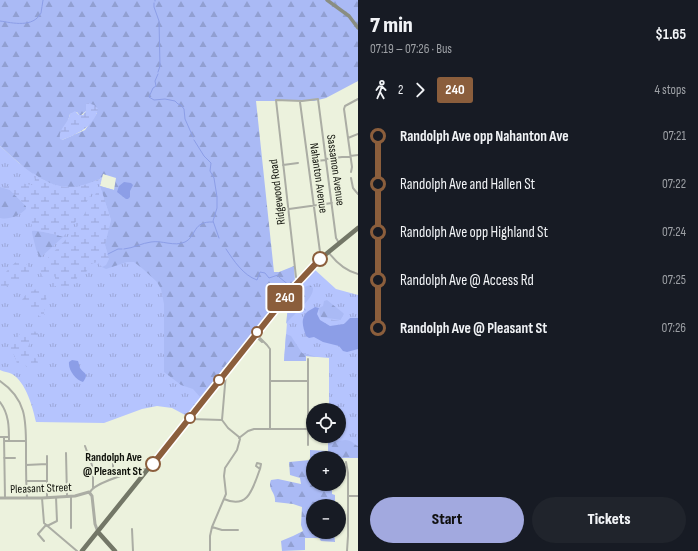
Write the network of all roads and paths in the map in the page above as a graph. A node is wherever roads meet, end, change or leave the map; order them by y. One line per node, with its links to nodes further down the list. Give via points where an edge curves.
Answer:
1 (327, 0): 2 (main road, via 349,16)
2 (358, 28)
3 (358, 99): 6 (street, via 344,108)
4 (300, 101): 9 (street, Sassamon Avenue, via 318,100); 12 (street, Ridgewood Road, via 276,100); 17 (street, Nahanton Avenue)
5 (358, 134): 6 (street)
6 (348, 138): 8 (street)
7 (358, 155): 8 (street)
8 (350, 156): 9 (street); 13 (street)
9 (326, 159): 10 (street); 16 (street, Sassamon Avenue)
10 (316, 161)
11 (298, 163): 12 (street)
12 (283, 165): 18 (street, Ridgewood Road)
13 (351, 172)
14 (351, 178): 15 (street)
15 (358, 194)
16 (332, 203): 17 (street); 20 (street, Sassamon Avenue)
17 (314, 206): 18 (street); 22 (street, Nahanton Avenue, via 320,252)
18 (288, 209): 24 (street, Ridgewood Road, via 296,277)
19 (358, 228): 20 (main road)
20 (339, 243): 21 (main road)
21 (328, 252): 22 (main road); 23 (street, via 347,269)
22 (323, 256): 24 (main road)
23 (358, 274)
24 (299, 281): 25 (main road)
25 (255, 335): 27 (main road); 29 (street, via 270,351)
26 (308, 359): 30 (street)
27 (225, 372): 33 (main road); 34 (street, via 227,376)
28 (0, 381): 43 (street, via 13,392 22,406 26,422)
29 (270, 381): 30 (street); 35 (street)
30 (308, 381): 32 (street)
31 (0, 402): 38 (street, via 8,419)
32 (308, 403)
33 (189, 419): 34 (street); 54 (main road)
34 (222, 420): 40 (street)
35 (270, 429): 36 (street); 40 (street, via 250,430)
36 (306, 429)
37 (4, 437): 38 (street); 39 (street); 41 (street)
38 (9, 437): 42 (street)
39 (0, 438)
40 (239, 438): 68 (street, via 236,450 225,469)
41 (4, 441): 42 (street); 48 (street)
42 (9, 441): 43 (street)
43 (26, 441): 52 (street)
44 (85, 446): 58 (street, via 93,468)
45 (113, 452): 55 (street)
46 (66, 453): 60 (street)
47 (47, 456): 51 (street)
48 (4, 458): 49 (street); 65 (street)
49 (15, 458)
50 (346, 462): 61 (street)
51 (47, 464): 52 (street); 57 (street)
52 (26, 465): 56 (street)
53 (260, 467): 68 (street, via 252,488 244,499 234,502)
54 (148, 471): 55 (street, Pleasant Street, via 143,469); 75 (main road)
55 (115, 478): 58 (street, Pleasant Street)
56 (26, 481): 57 (street); 69 (street)
57 (47, 481): 67 (street)
58 (93, 488): 59 (street, Pleasant Street)
59 (90, 492): 60 (street, Pleasant Street); 75 (street)
60 (69, 496): 63 (street, Pleasant Street); 72 (street)
61 (348, 496): 62 (street); 82 (street)
62 (358, 496)
63 (56, 497): 67 (street, Pleasant Street); 70 (street, via 57,522)
64 (0, 498): 65 (street, Pleasant Street)
65 (5, 498): 69 (street, Pleasant Street)
66 (42, 498): 67 (street, Pleasant Street); 69 (street, Pleasant Street); 70 (street, via 43,520)
67 (48, 498)
68 (224, 498): 71 (street)
69 (27, 499)
70 (47, 526): 76 (street, via 38,534); 77 (street)
71 (212, 527): 74 (street); 81 (street)
72 (71, 528)
73 (132, 529): 80 (street)
74 (238, 530)
75 (98, 532): 78 (main road); 79 (main road)
76 (44, 541)
77 (77, 551)
78 (82, 551)
79 (115, 551)
80 (133, 551)
81 (210, 551)
82 (347, 551)

